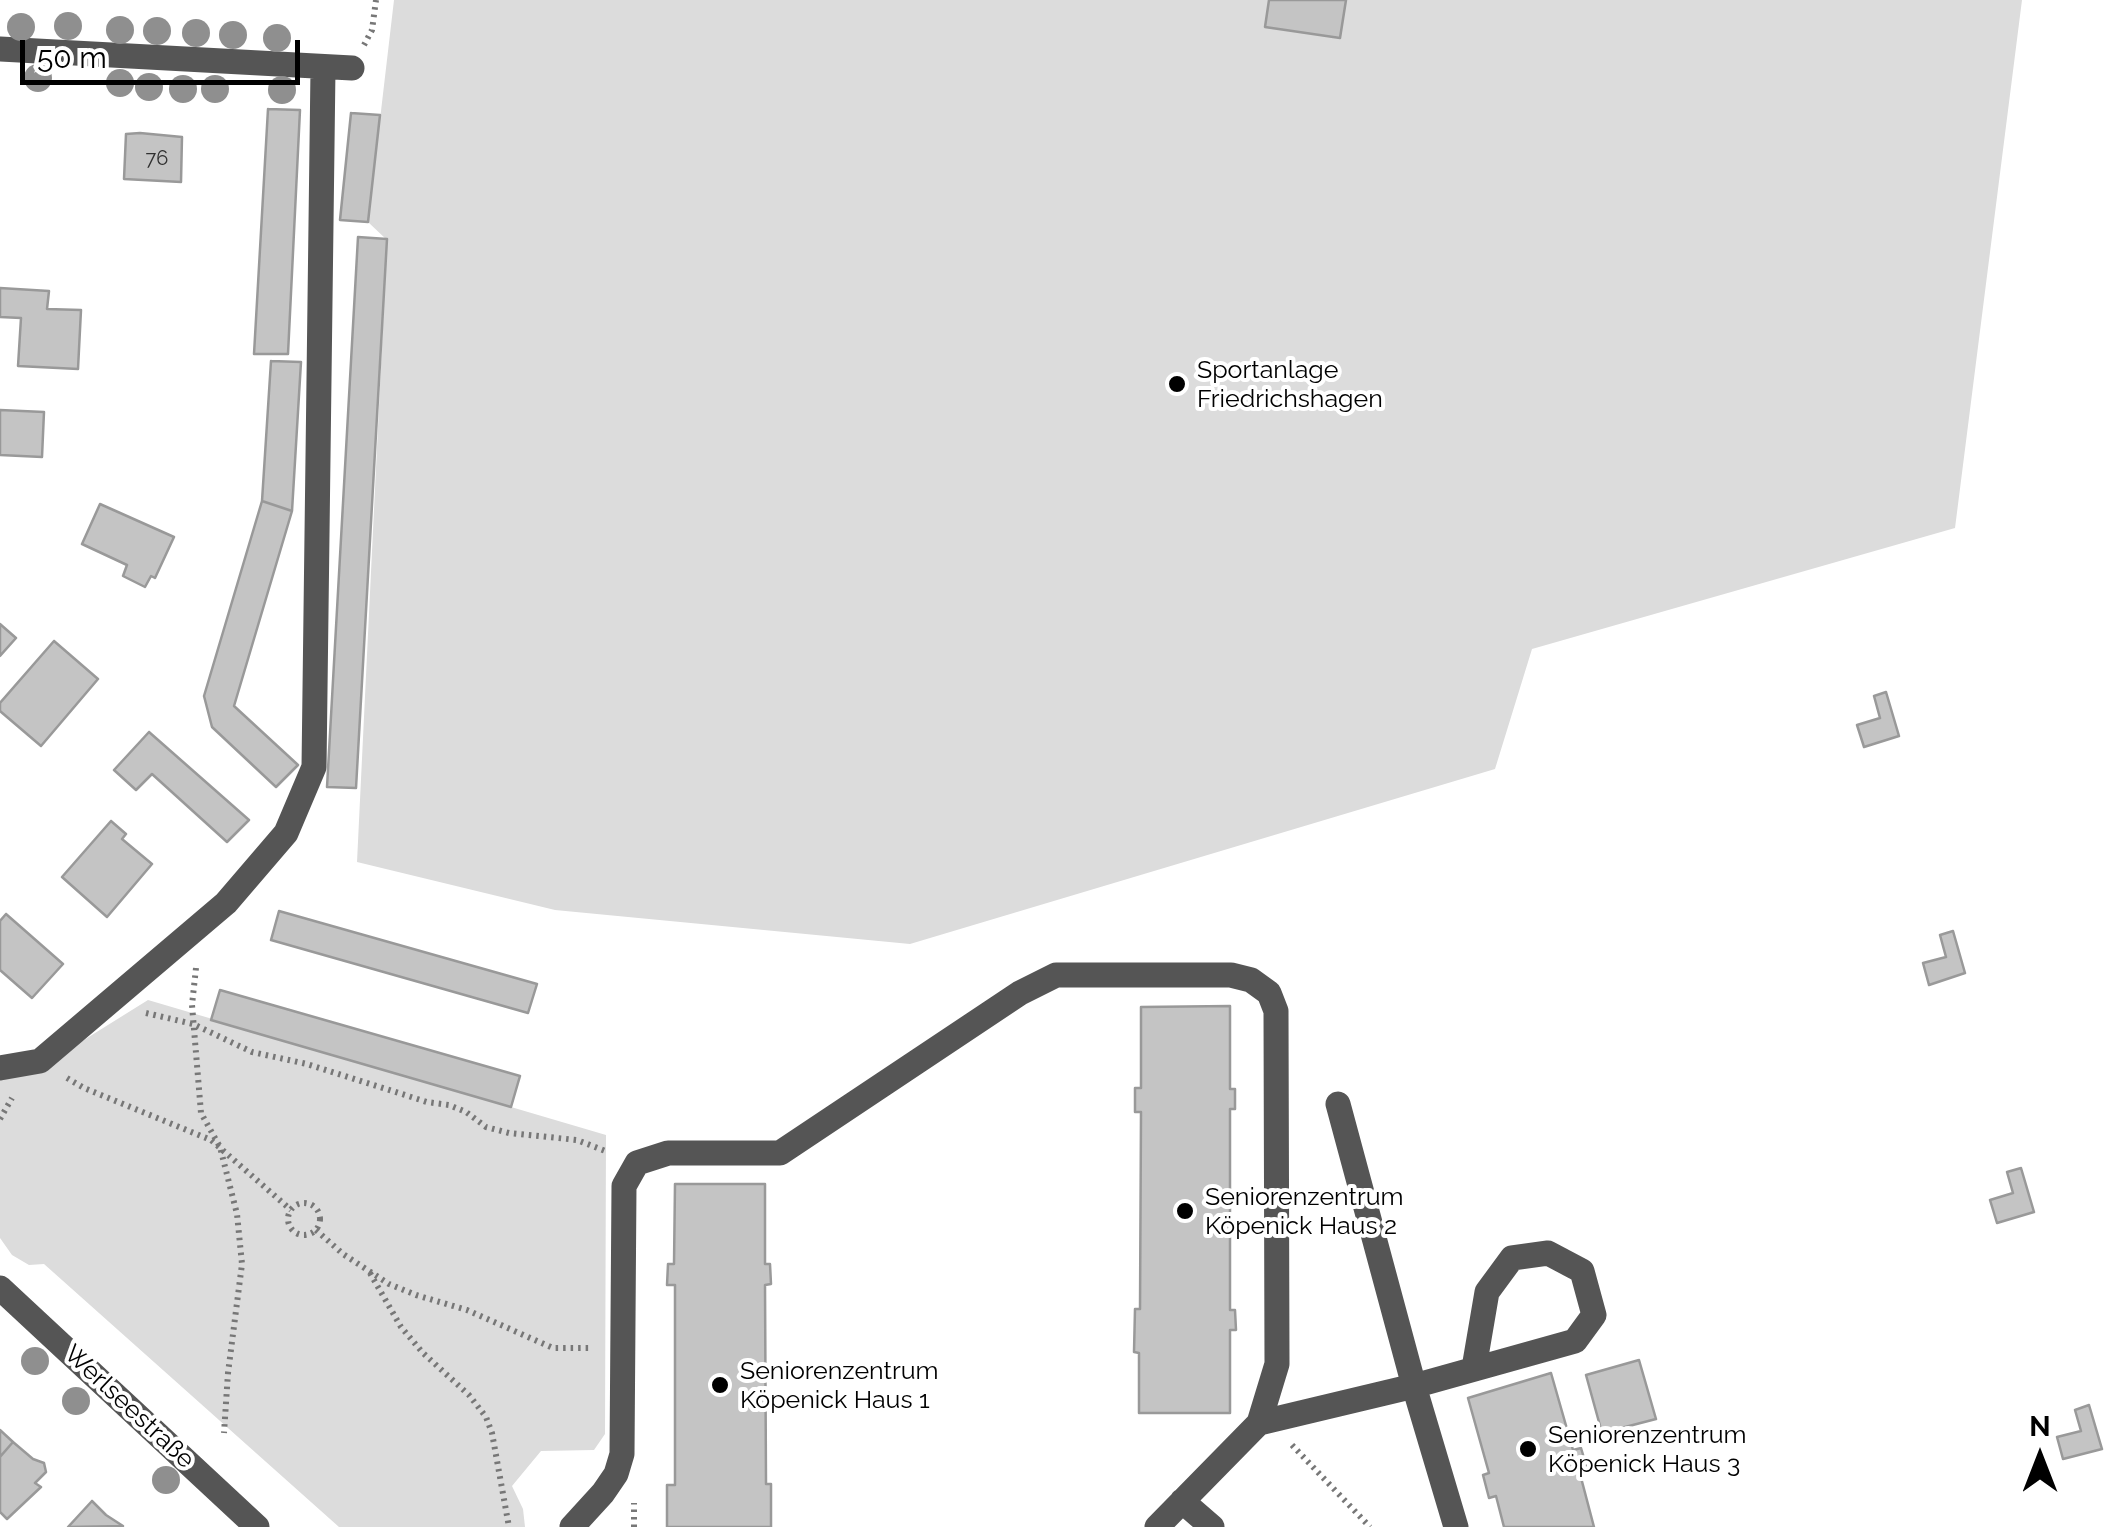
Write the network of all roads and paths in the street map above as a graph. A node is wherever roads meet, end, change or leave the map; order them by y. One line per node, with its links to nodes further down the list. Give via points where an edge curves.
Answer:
1 (376, 0): 4 (path, via 372,30)
2 (0, 49): 3 (street)
3 (323, 68): 4 (street); 6 (street, via 314,767 286,832 226,903)
4 (352, 68)
5 (208, 955): 7 (path, via 196,968)
6 (98, 1011): 7 (path, via 141,1011); 8 (street)
7 (193, 1024): 11 (path, via 201,1113); 12 (path, via 252,1052 449,1105 486,1127 577,1140)
8 (40, 1062): 9 (street); 11 (path)
9 (0, 1068)
10 (1338, 1104): 19 (street)
11 (220, 1147): 13 (path); 21 (path, via 242,1264)
12 (637, 1163): 17 (street, via 624,1186); 20 (street, via 668,1153 780,1153 1020,992 1056,975 1251,980 1269,993 1276,1011 1277,1364)
13 (291, 1210): 14 (path, via 292,1230); 14 (path, via 314,1207 320,1216)
14 (316, 1230): 15 (path)
15 (369, 1270): 17 (path, via 553,1348); 24 (path, via 401,1327 486,1417)
16 (0, 1288): 23 (street, Werlseestraße)
17 (624, 1349): 25 (street, via 622,1454 603,1493)
18 (1474, 1368): 18 (street, via 1575,1341 1594,1314 1582,1270 1548,1253 1512,1258 1487,1292); 19 (street)
19 (1414, 1386): 20 (street); 29 (street)
20 (1269, 1421): 22 (street); 28 (path)
21 (224, 1433)
22 (1182, 1501): 26 (street); 27 (street)
23 (257, 1527)
24 (509, 1527)
25 (572, 1527)
26 (1158, 1527)
27 (1212, 1527)
28 (1370, 1527)
29 (1456, 1527)

